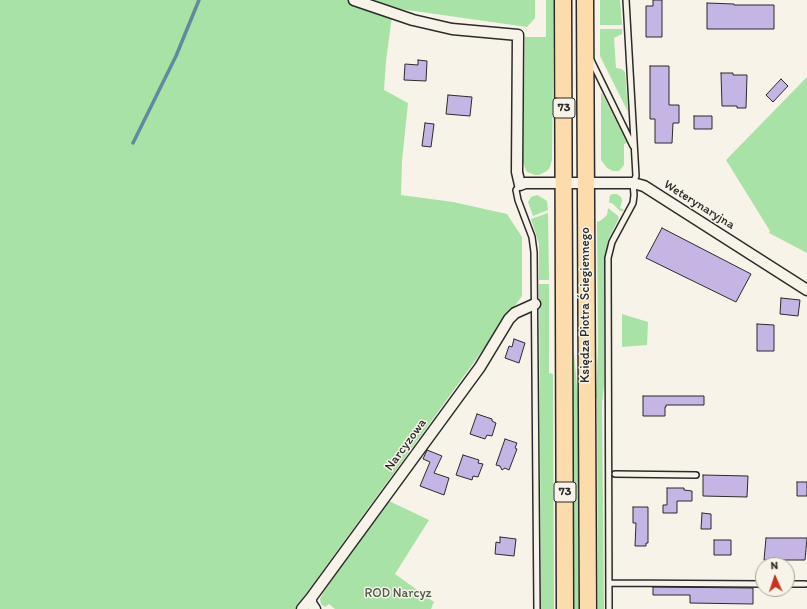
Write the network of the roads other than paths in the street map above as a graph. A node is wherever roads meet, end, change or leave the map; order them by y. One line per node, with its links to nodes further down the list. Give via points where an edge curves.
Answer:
1 (354, 0): 10 (street, via 414,20 452,29 518,35 516,172)
2 (564, 0): 7 (main road, Księdza Piotra Ściegiennego / 73)
3 (585, 0): 5 (main road, Księdza Piotra Ściegiennego / 73)
4 (626, 0): 6 (lane)
5 (585, 46): 6 (lane); 8 (main road, Księdza Piotra Ściegiennego / 73)
6 (634, 149): 9 (lane, via 636,176)
7 (564, 183): 8 (street, Weterynaryjna); 10 (street, Weterynaryjna); 23 (main road, Księdza Piotra Ściegiennego / 73)
8 (585, 183): 9 (street, Weterynaryjna); 24 (main road, Księdza Piotra Ściegiennego / 73)
9 (633, 183): 11 (street, Weterynaryjna, via 659,195); 15 (lane, via 633,203 612,242 608,258)
10 (520, 185): 12 (lane, via 516,190 518,200 532,237 534,252)
11 (807, 290)
12 (535, 304): 19 (street, Narcyzowa, via 515,313 509,319 480,367); 22 (lane)
13 (615, 474): 14 (lane)
14 (696, 475)
15 (609, 583): 16 (lane); 25 (lane)
16 (755, 584)
17 (795, 584): 18 (lane)
18 (805, 584)
19 (311, 598): 20 (street, Narcyzowa); 21 (street, via 311,603)
20 (302, 609)
21 (316, 609)
22 (537, 609)
23 (565, 609)
24 (588, 609)
25 (609, 609)

